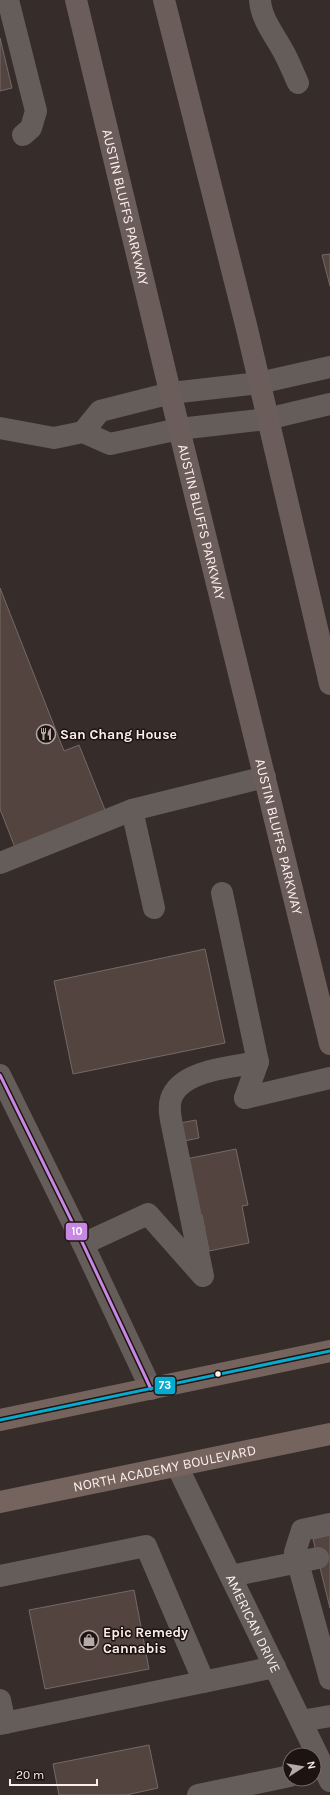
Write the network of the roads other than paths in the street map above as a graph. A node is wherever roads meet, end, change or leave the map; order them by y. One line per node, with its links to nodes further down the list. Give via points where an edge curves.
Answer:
1 (8, 0): 6 (street, via 36,111 31,128)
2 (76, 0): 9 (main road, AUSTIN BLUFFS PARKWAY)
3 (164, 0): 8 (main road, via 248,329)
4 (260, 0): 5 (street, via 260,8 271,33 282,49)
5 (298, 83)
6 (23, 135)
7 (330, 367): 8 (street)
8 (259, 383): 9 (street); 11 (main road)
9 (171, 393): 13 (main road, AUSTIN BLUFFS PARKWAY); 14 (street, via 100,411)
10 (330, 404): 11 (street)
11 (267, 419): 13 (street); 15 (main road)
12 (0, 428): 14 (street, via 54,438)
13 (179, 429): 14 (street, via 110,444); 16 (main road, AUSTIN BLUFFS PARKWAY)
14 (83, 432)
15 (330, 684)
16 (265, 777): 17 (street); 21 (main road, AUSTIN BLUFFS PARKWAY)
17 (132, 810): 18 (street); 20 (street)
18 (0, 863)
19 (222, 893): 22 (street)
20 (154, 908)
21 (330, 1044)
22 (258, 1062): 23 (street, via 245,1098); 25 (street, via 196,1076 179,1085 171,1100 173,1130 203,1276 148,1214)
23 (330, 1078)
24 (3, 1089): 25 (street)
25 (82, 1244): 27 (street)
26 (330, 1351): 27 (highway)
27 (150, 1389): 28 (highway)
28 (0, 1420)
29 (330, 1434): 30 (highway, NORTH ACADEMY BOULEVARD)
30 (177, 1466): 31 (highway, NORTH ACADEMY BOULEVARD); 35 (street, AMERICAN DRIVE)
31 (0, 1502)
32 (330, 1524): 33 (street, via 302,1530 295,1552)
33 (308, 1560): 35 (street); 36 (street)
34 (0, 1576): 39 (street, via 146,1546)
35 (231, 1576): 37 (street, AMERICAN DRIVE)
36 (325, 1642): 38 (street)
37 (275, 1667): 39 (street); 42 (street, AMERICAN DRIVE)
38 (330, 1679)
39 (204, 1682): 43 (street)
40 (0, 1700): 43 (street)
41 (330, 1716): 42 (street)
42 (301, 1721): 44 (street, AMERICAN DRIVE)
43 (2, 1724)
44 (323, 1774)
45 (282, 1778): 46 (street)
46 (198, 1795)

